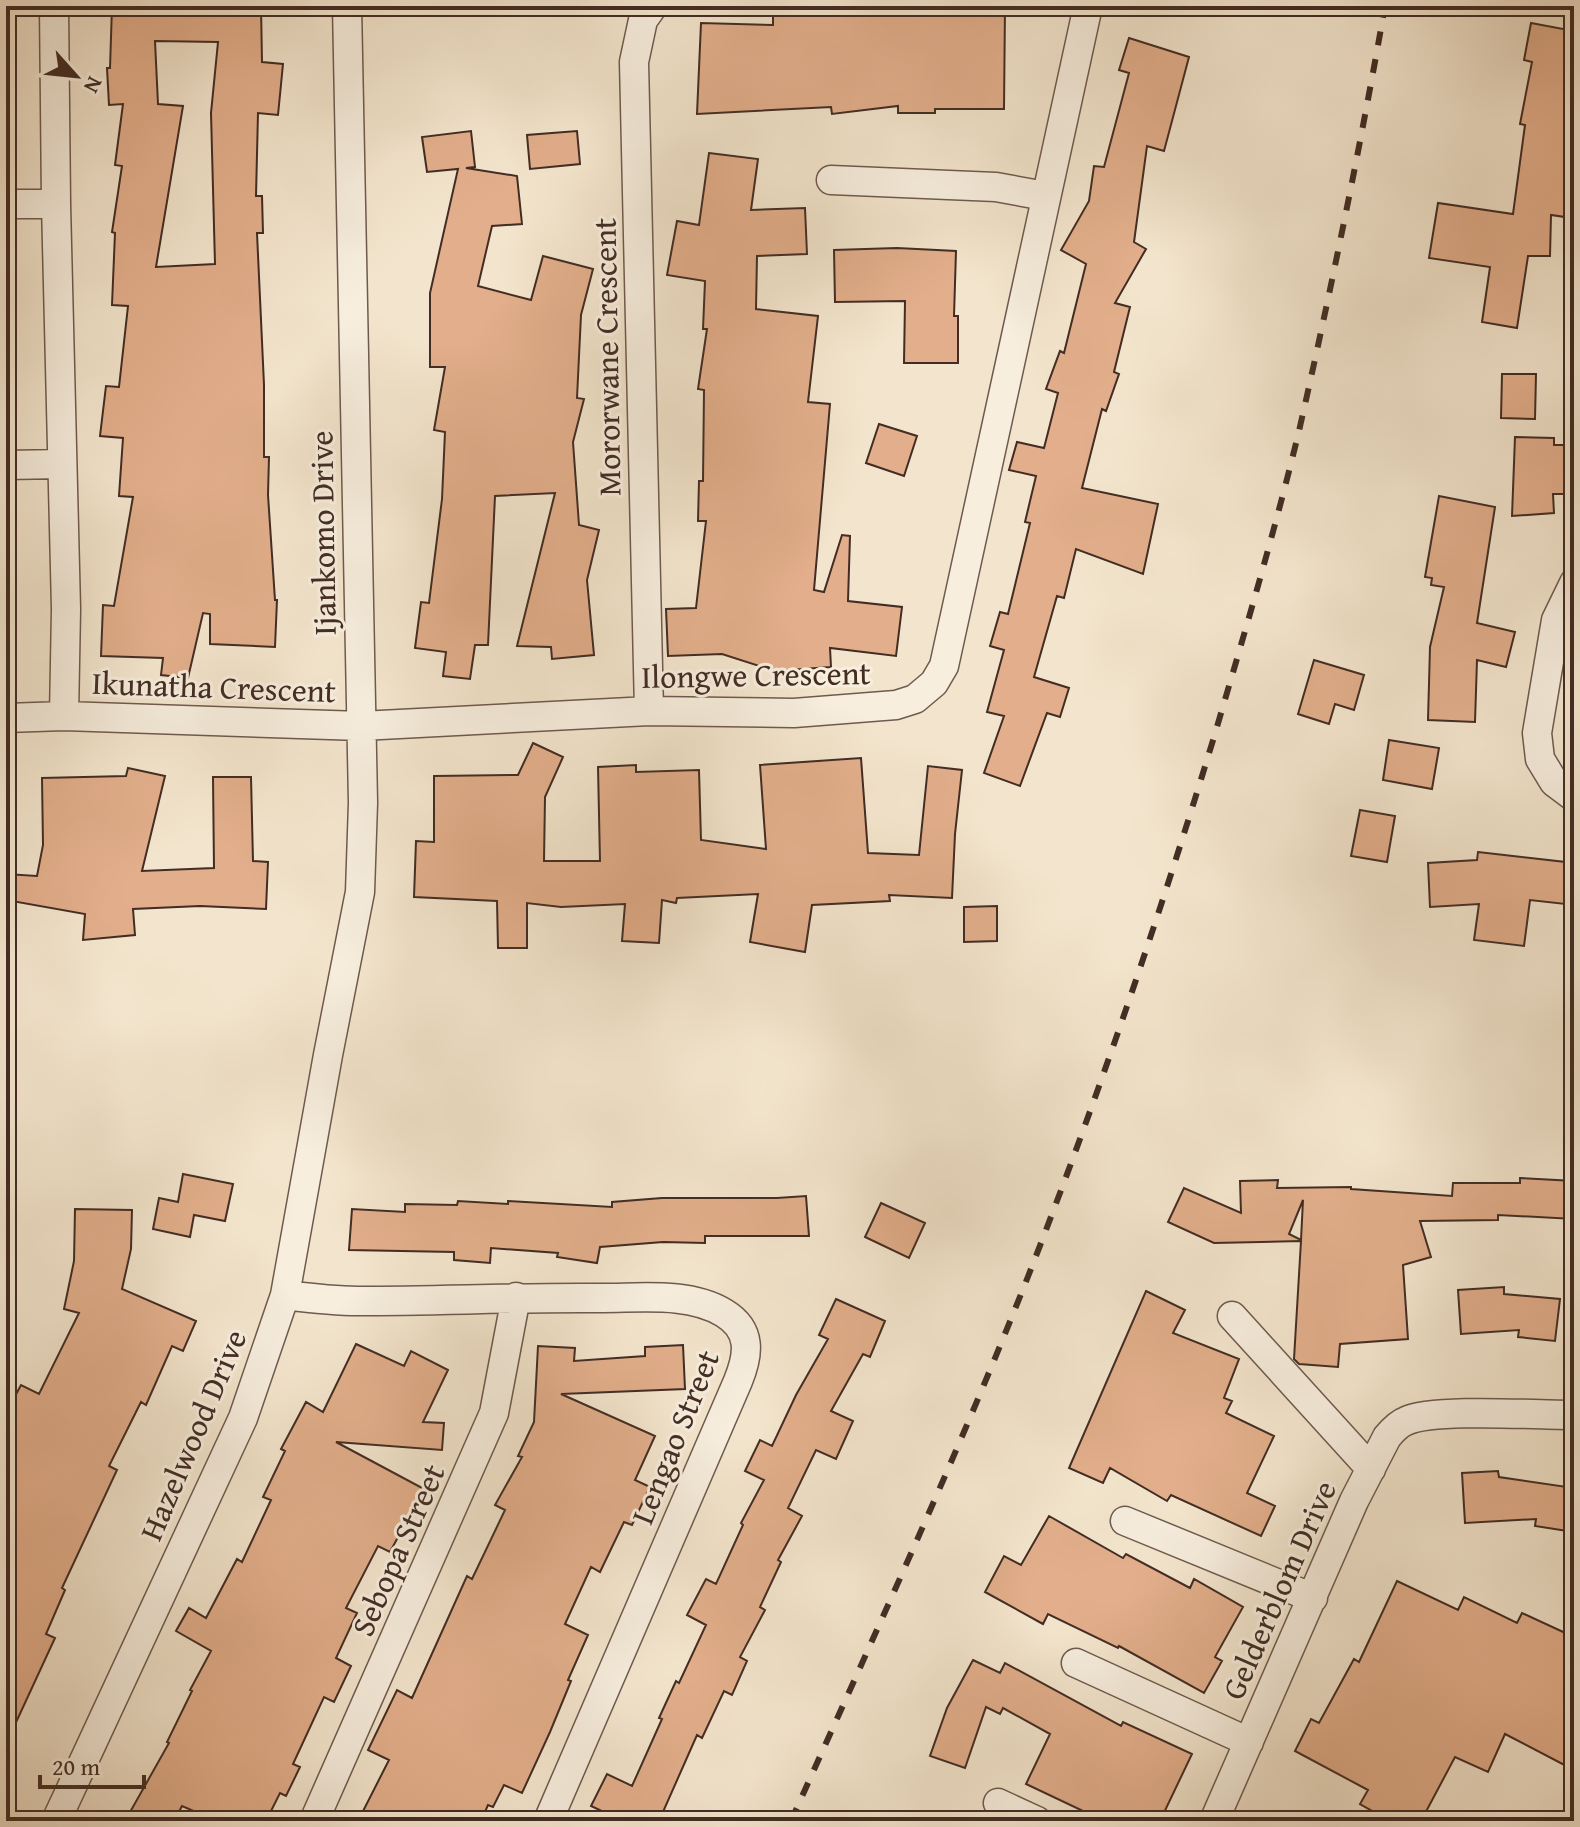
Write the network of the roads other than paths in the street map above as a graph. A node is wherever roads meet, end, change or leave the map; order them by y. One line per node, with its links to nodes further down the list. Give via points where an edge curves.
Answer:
1 (54, 6): 8 (street, Ikunatha Crescent)
2 (347, 6): 15 (street, Ijankomo Drive)
3 (653, 6): 12 (street, Mororwane Crescent, via 643,20 634,62)
4 (1088, 6): 6 (street, Ilongwe Crescent)
5 (831, 180): 6 (street, via 996,187)
6 (1045, 196): 12 (street, Ilongwe Crescent, via 944,666 934,683 915,699 896,705 794,713)
7 (6, 204): 8 (street)
8 (56, 204): 9 (street, Ikunatha Crescent)
9 (62, 464): 10 (street); 13 (street, Ikunatha Crescent)
10 (6, 465)
11 (1574, 583): 16 (street, via 1556,620 1537,733 1540,759 1554,782)
12 (649, 711): 15 (street, Ilongwe Crescent)
13 (64, 716): 14 (street, Ikunatha Crescent); 15 (street, Ikunatha Crescent)
14 (6, 718)
15 (361, 726): 17 (street, Ijankomo Drive, via 360,892)
16 (1574, 797)
17 (328, 1055): 18 (street, Hazelwood Drive)
18 (285, 1295): 19 (street, Lengao Street, via 356,1301); 28 (street, Hazelwood Drive, via 243,1418)
19 (516, 1297): 29 (street, Sebopa Street, via 494,1413); 30 (street, Lengao Street, via 701,1303 738,1324 748,1349)
20 (1232, 1316): 22 (street)
21 (1574, 1415): 22 (street, Gelderblom Drive, via 1433,1415 1405,1421 1393,1429)
22 (1371, 1469): 24 (street, Gelderblom Drive)
23 (1125, 1521): 24 (street)
24 (1313, 1598): 26 (street, Gelderblom Drive)
25 (1076, 1663): 26 (street)
26 (1249, 1742): 32 (street, Gelderblom Drive)
27 (998, 1803): 31 (street)
28 (56, 1821)
29 (314, 1821)
30 (548, 1821)
31 (1037, 1821)
32 (1214, 1821)

